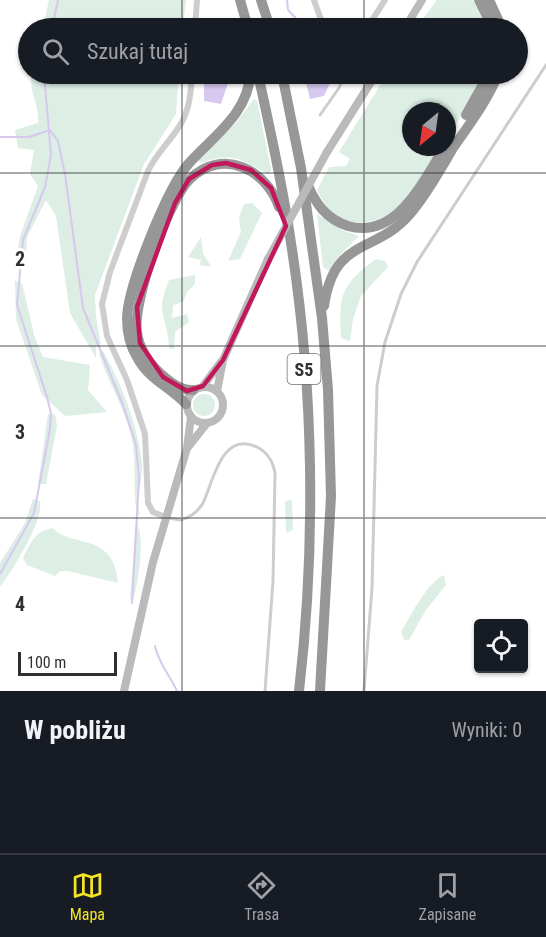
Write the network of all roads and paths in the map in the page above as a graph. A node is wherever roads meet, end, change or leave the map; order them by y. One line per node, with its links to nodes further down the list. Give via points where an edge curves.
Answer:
1 (197, 0): 9 (street)
2 (240, 0): 10 (highway)
3 (261, 0): 11 (highway)
4 (314, 0): 12 (street)
5 (385, 0): 13 (street)
6 (479, 0): 15 (highway)
7 (489, 0): 16 (highway)
8 (423, 2): 14 (main road)
9 (196, 18)
10 (245, 18)
11 (267, 18)
12 (320, 18)
13 (373, 18)
14 (412, 18)
15 (489, 18)
16 (497, 18)
17 (546, 65): 44 (lane, via 417,262 385,342 376,396 372,588)
18 (191, 84): 39 (street, via 187,110 151,164 110,272 102,304 107,336 145,434 148,503 153,512)
19 (247, 84): 35 (highway, via 240,107 175,183 128,307 128,331 136,357 152,377)
20 (260, 84): 30 (highway, S5)
21 (284, 84): 29 (highway, S5)
22 (339, 84): 26 (lane)
23 (370, 84): 32 (main road, bridge, via 268,259)
24 (484, 84): 27 (highway)
25 (493, 84): 31 (highway, via 412,212 394,228 342,260 331,276)
26 (320, 115)
27 (456, 130)
28 (439, 156): 29 (highway, via 397,215 370,227 349,226 329,216 314,198)
29 (301, 168): 31 (highway, S5)
30 (292, 243): 33 (highway, via 271,188 251,170 226,163 212,165 189,179 181,190 141,291 136,320 140,344 154,368 179,387); 42 (highway, S5, via 306,395 310,495 310,565)
31 (322, 318): 43 (highway, S5, via 331,496)
32 (223, 360): 33 (main road); 34 (main road)
33 (198, 388): 34 (main road); 35 (main road)
34 (216, 391): 37 (main road, via 223,407 218,417)
35 (186, 404): 36 (main road)
36 (191, 417): 37 (main road); 38 (main road)
37 (207, 423): 38 (main road)
38 (187, 448): 39 (main road)
39 (165, 517): 40 (main road); 41 (lane, via 181,520 194,514 203,503 222,457 233,447 256,447 271,460 275,472 273,581)
40 (124, 691)
41 (264, 691)
42 (299, 691)
43 (320, 691)
44 (364, 691)

